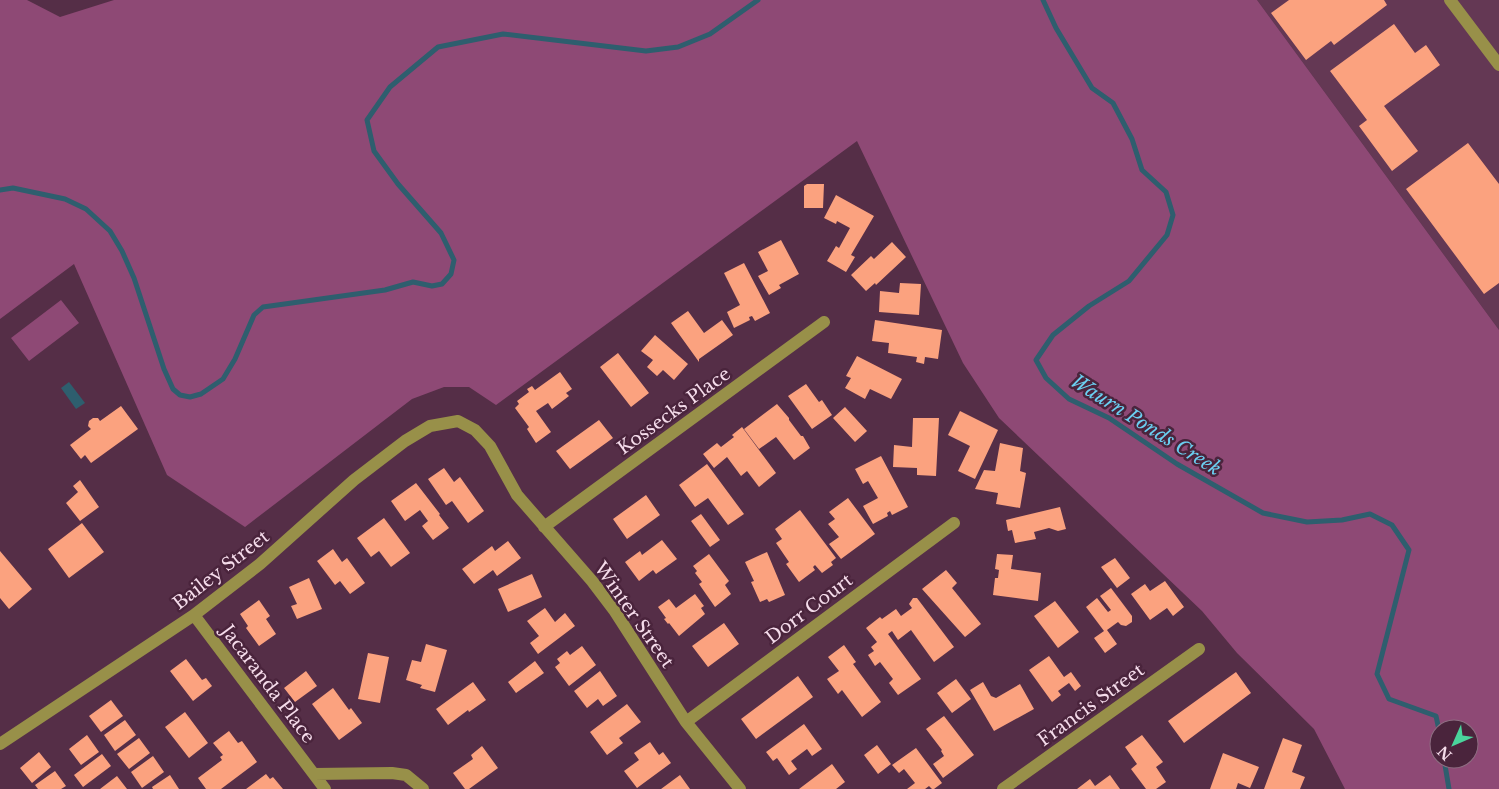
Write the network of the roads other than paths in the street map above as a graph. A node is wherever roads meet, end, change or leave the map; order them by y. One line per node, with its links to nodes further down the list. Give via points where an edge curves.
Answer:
1 (1450, 0): 2 (street)
2 (1499, 66)
3 (824, 322): 6 (street, Kossecks Place)
4 (458, 421): 6 (street, Winter Street, via 475,430 490,446 517,495); 7 (street, Bailey Street, via 430,426 405,440 354,480 260,564)
5 (954, 523): 9 (street, Dorr Court)
6 (544, 527): 9 (street, Winter Street, via 614,610)
7 (194, 615): 10 (street, Bailey Street); 11 (street, Jacaranda Place)
8 (1199, 649): 15 (street, Francis Street)
9 (686, 722): 14 (street, Winter Street)
10 (0, 744)
11 (314, 774): 12 (street, Jacaranda Place); 13 (street, via 392,773 406,775)
12 (325, 789)
13 (423, 789)
14 (740, 789)
15 (1003, 789)

